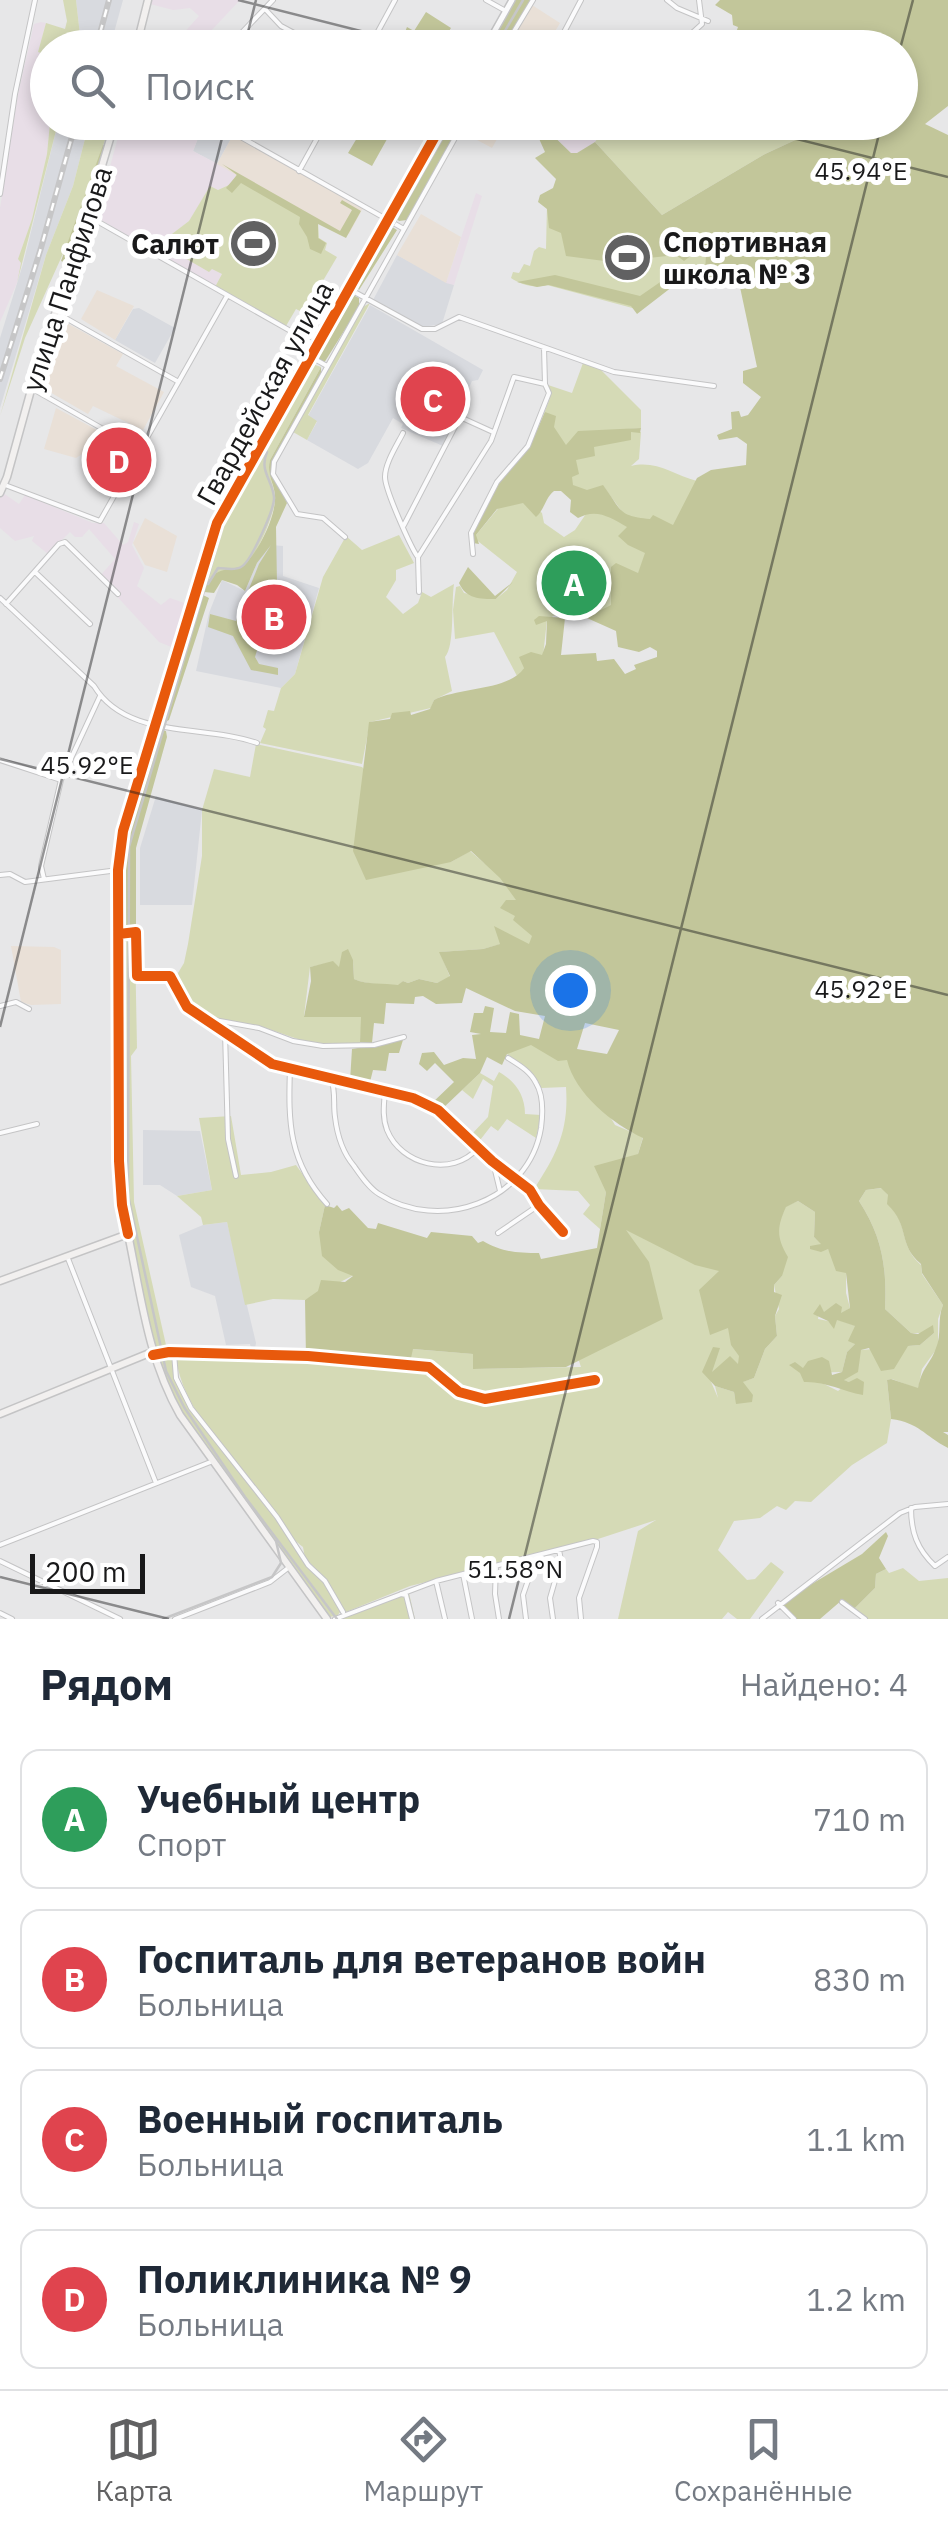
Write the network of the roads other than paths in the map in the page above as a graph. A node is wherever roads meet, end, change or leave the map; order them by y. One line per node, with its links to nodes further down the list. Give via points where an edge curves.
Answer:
1 (35, 0): 28 (street)
2 (148, 0): 14 (main road)
3 (273, 0): 11 (street)
4 (394, 0): 17 (street)
5 (486, 0): 12 (street)
6 (512, 0): 12 (street)
7 (533, 0): 19 (street)
8 (580, 0): 20 (street)
9 (667, 0): 13 (street)
10 (699, 0): 13 (street)
11 (265, 8): 15 (street); 16 (street)
12 (506, 10): 18 (street)
13 (705, 19): 21 (street)
14 (140, 30)
15 (244, 30)
16 (289, 30)
17 (378, 30)
18 (495, 30)
19 (515, 30)
20 (565, 30)
21 (698, 30)
22 (110, 140): 29 (main road, улица Панфилова)
23 (245, 140): 27 (street)
24 (316, 140): 27 (street)
25 (434, 140): 30 (street, Гвардейская улица)
26 (454, 140): 31 (street)
27 (299, 171): 30 (street)
28 (0, 194)
29 (88, 216): 33 (street); 35 (main road, улица Панфилова)
30 (388, 220): 31 (street); 32 (street, Гвардейская улица)
31 (404, 229): 34 (street)
32 (350, 289): 34 (street); 36 (street, Гвардейская улица)
33 (227, 296): 36 (street); 40 (street)
34 (365, 298): 37 (street, via 422,329 459,317); 39 (street)
35 (56, 312): 40 (street); 43 (main road, улица Панфилова)
36 (317, 346): 38 (street, Гвардейская улица)
37 (544, 346): 41 (street); 42 (street, via 614,372)
38 (311, 357): 39 (street); 60 (street, Гвардейская улица, via 215,526)
39 (327, 366): 50 (street, via 273,474 300,516 323,518)
40 (178, 382): 46 (street)
41 (545, 384): 44 (street, via 514,377); 51 (street, via 550,393 528,446 497,482 471,533)
42 (714, 386)
43 (31, 388): 46 (street); 47 (main road, улица Панфилова)
44 (493, 432): 49 (street, via 460,417); 52 (street)
45 (402, 433): 49 (street, via 385,472)
46 (140, 450): 47 (street, via 100,521)
47 (4, 485): 48 (main road, улица Панфилова)
48 (0, 493)
49 (404, 525): 52 (street)
50 (345, 537)
51 (473, 554)
52 (418, 557): 54 (street)
53 (34, 572): 55 (street, via 65,542); 57 (street); 58 (street)
54 (419, 592)
55 (118, 594)
56 (0, 598): 57 (street)
57 (6, 604): 59 (street)
58 (90, 624)
59 (100, 696): 60 (street, via 130,718); 63 (street)
60 (154, 724): 61 (street); 64 (street, Гвардейская улица)
61 (257, 743)
62 (0, 760): 63 (street)
63 (62, 780): 66 (street, via 41,866)
64 (118, 870): 66 (street); 67 (street, Гвардейская улица)
65 (0, 875): 66 (street)
66 (44, 879)
67 (118, 934): 70 (street, via 136,932 137,976 170,976 187,1007); 88 (street, Гвардейская улица, via 119,1161)
68 (0, 1006): 69 (street, via 16,1002)
69 (29, 1009)
70 (209, 1019): 71 (street); 72 (street, via 324,1046)
71 (225, 1032): 74 (street); 81 (street, via 228,1139)
72 (404, 1038)
73 (508, 1058): 82 (street, via 535,1080 542,1108 539,1136)
74 (290, 1070): 75 (street); 84 (street, via 294,1150)
75 (331, 1080): 76 (street); 83 (street, via 345,1152 378,1194 445,1213)
76 (386, 1091): 79 (street, via 438,1110); 79 (street, via 385,1124 406,1155 448,1164)
77 (37, 1124): 78 (street)
78 (0, 1133)
79 (478, 1148): 80 (street)
80 (492, 1161): 82 (street); 83 (street)
81 (236, 1176)
82 (516, 1177): 83 (street); 85 (street)
83 (500, 1191)
84 (327, 1204)
85 (539, 1205): 86 (street); 87 (street)
86 (563, 1232)
87 (498, 1233)
88 (128, 1234): 89 (main road); 91 (main road, Гвардейская улица)
89 (67, 1256): 90 (main road); 93 (street)
90 (0, 1282)
91 (152, 1353): 92 (street); 93 (main road); 96 (main road, Гвардейская улица, via 172,1400)
92 (174, 1353): 94 (street, via 429,1366 459,1392 486,1399); 113 (street, via 176,1378 191,1408)
93 (111, 1368): 95 (main road); 97 (street)
94 (595, 1380)
95 (0, 1414)
96 (213, 1461): 97 (street); 106 (main road, Гвардейская улица)
97 (156, 1483): 100 (street)
98 (948, 1504): 99 (street)
99 (911, 1508): 102 (street, via 913,1534 930,1562); 111 (street)
100 (0, 1544)
101 (559, 1550): 103 (street); 124 (street); 125 (street, via 597,1542 579,1598)
102 (948, 1557)
103 (532, 1558): 105 (street); 123 (street, via 522,1595)
104 (0, 1561): 115 (street)
105 (496, 1566): 107 (street); 122 (street)
106 (288, 1568): 116 (street, via 270,1582); 117 (main road, Гвардейская улица)
107 (463, 1574): 108 (street); 121 (street)
108 (436, 1581): 109 (street); 120 (street)
109 (402, 1594): 113 (street); 119 (street)
110 (842, 1602): 128 (street)
111 (778, 1603): 126 (street); 127 (street)
112 (0, 1613): 114 (street)
113 (344, 1614): 118 (street)
114 (12, 1619)
115 (120, 1619)
116 (175, 1619)
117 (326, 1619)
118 (335, 1619)
119 (412, 1619)
120 (444, 1619)
121 (472, 1619)
122 (499, 1619)
123 (526, 1619)
124 (553, 1619)
125 (581, 1619)
126 (762, 1619)
127 (794, 1619)
128 (865, 1619)

